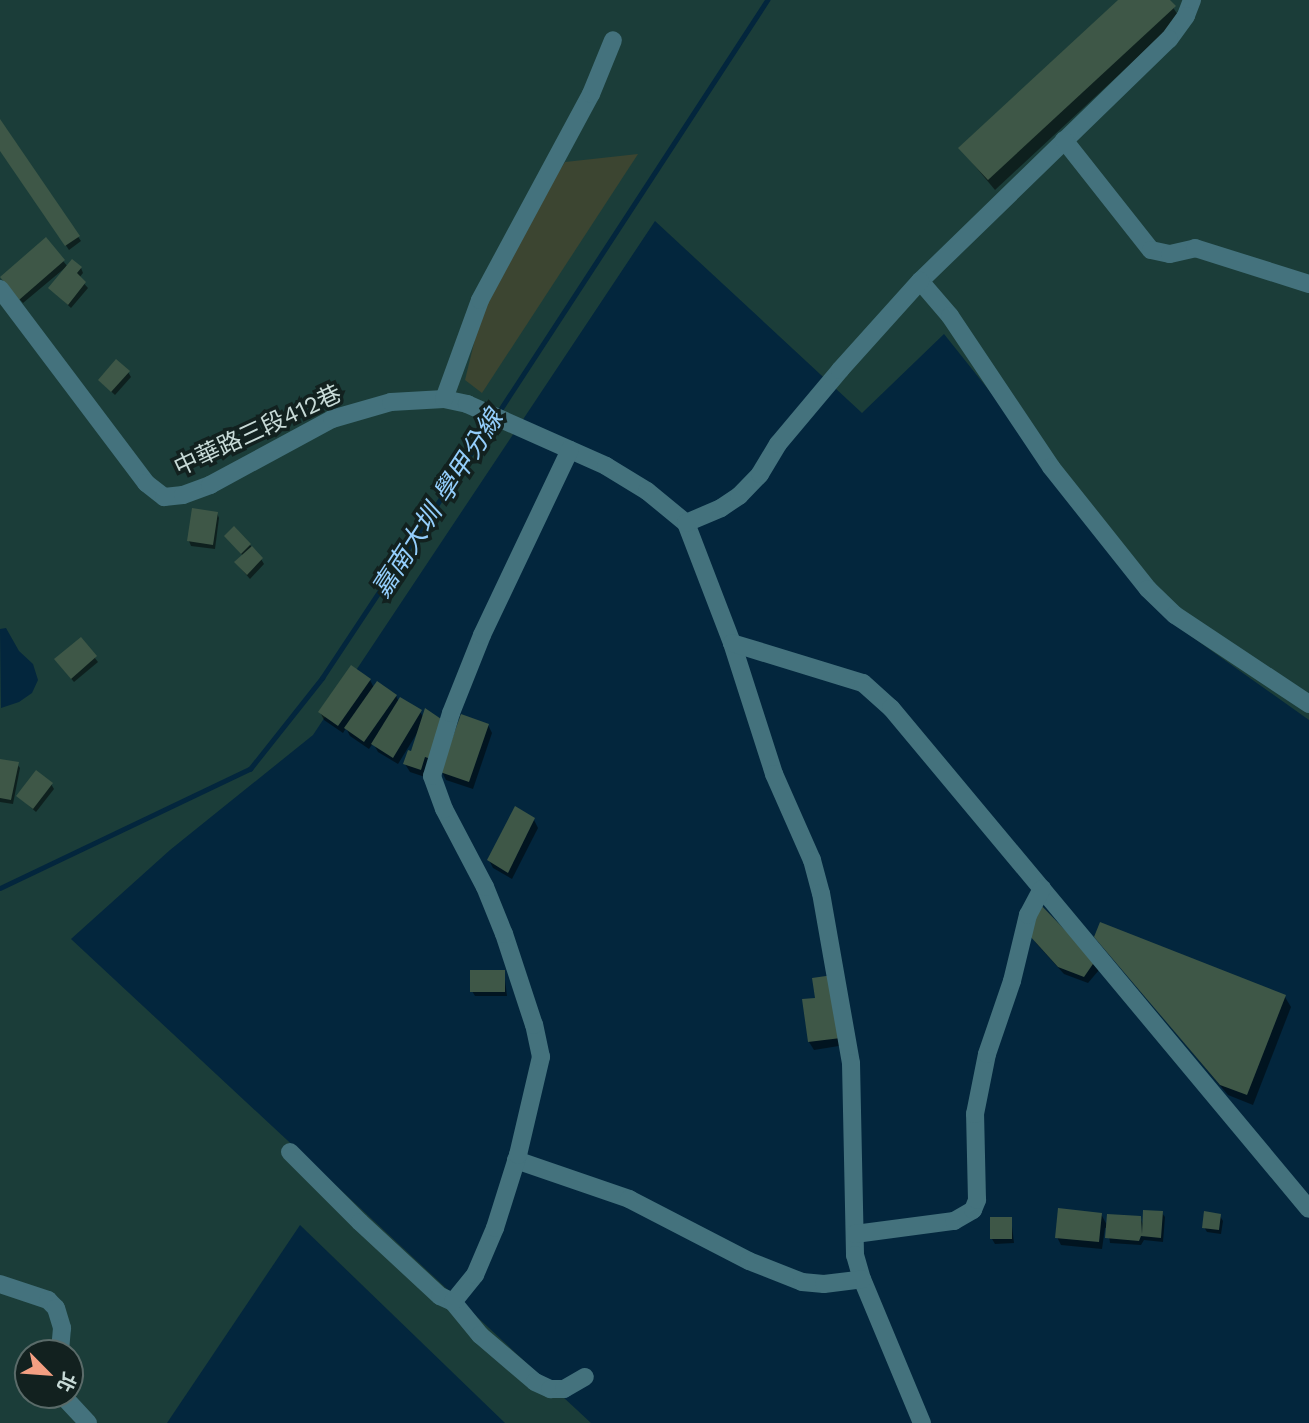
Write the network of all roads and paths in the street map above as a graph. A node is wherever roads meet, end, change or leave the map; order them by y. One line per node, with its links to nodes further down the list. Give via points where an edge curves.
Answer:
1 (1192, 0): 3 (lane, via 1169,39)
2 (613, 40): 7 (lane, via 591,94 480,300)
3 (1064, 140): 4 (lane); 5 (lane, via 1151,250 1170,254 1195,248)
4 (920, 281): 9 (lane, via 840,370 739,496); 11 (lane, via 950,316 1051,467 1148,589 1175,615)
5 (1309, 284)
6 (0, 289): 7 (lane, 中華路三段412巷, via 146,482 164,497 210,485 332,419 391,402)
7 (444, 399): 8 (lane, 中華路三段412巷, via 467,404)
8 (570, 450): 9 (lane, 中華路三段412巷, via 647,491); 14 (lane, via 482,635 432,776 485,887 534,1025 541,1057)
9 (686, 523): 10 (lane)
10 (732, 643): 12 (lane, via 863,683 891,708); 16 (lane, via 774,774 821,892 851,1063)
11 (1309, 704)
12 (1042, 889): 15 (lane); 16 (lane, via 1028,915 987,1054 975,1114 977,1200 972,1210 954,1221)
13 (290, 1152): 19 (lane, via 430,1287)
14 (516, 1160): 17 (lane, via 629,1199 749,1261 802,1282); 19 (lane, via 475,1275)
15 (1309, 1209)
16 (855, 1234): 17 (lane)
17 (862, 1279): 24 (lane)
18 (0, 1284): 20 (lane, via 48,1300 56,1308)
19 (453, 1302): 21 (lane, via 480,1335 535,1382 564,1389)
20 (61, 1339)
21 (585, 1377)
22 (75, 1409): 23 (lane)
23 (88, 1423)
24 (922, 1423)

